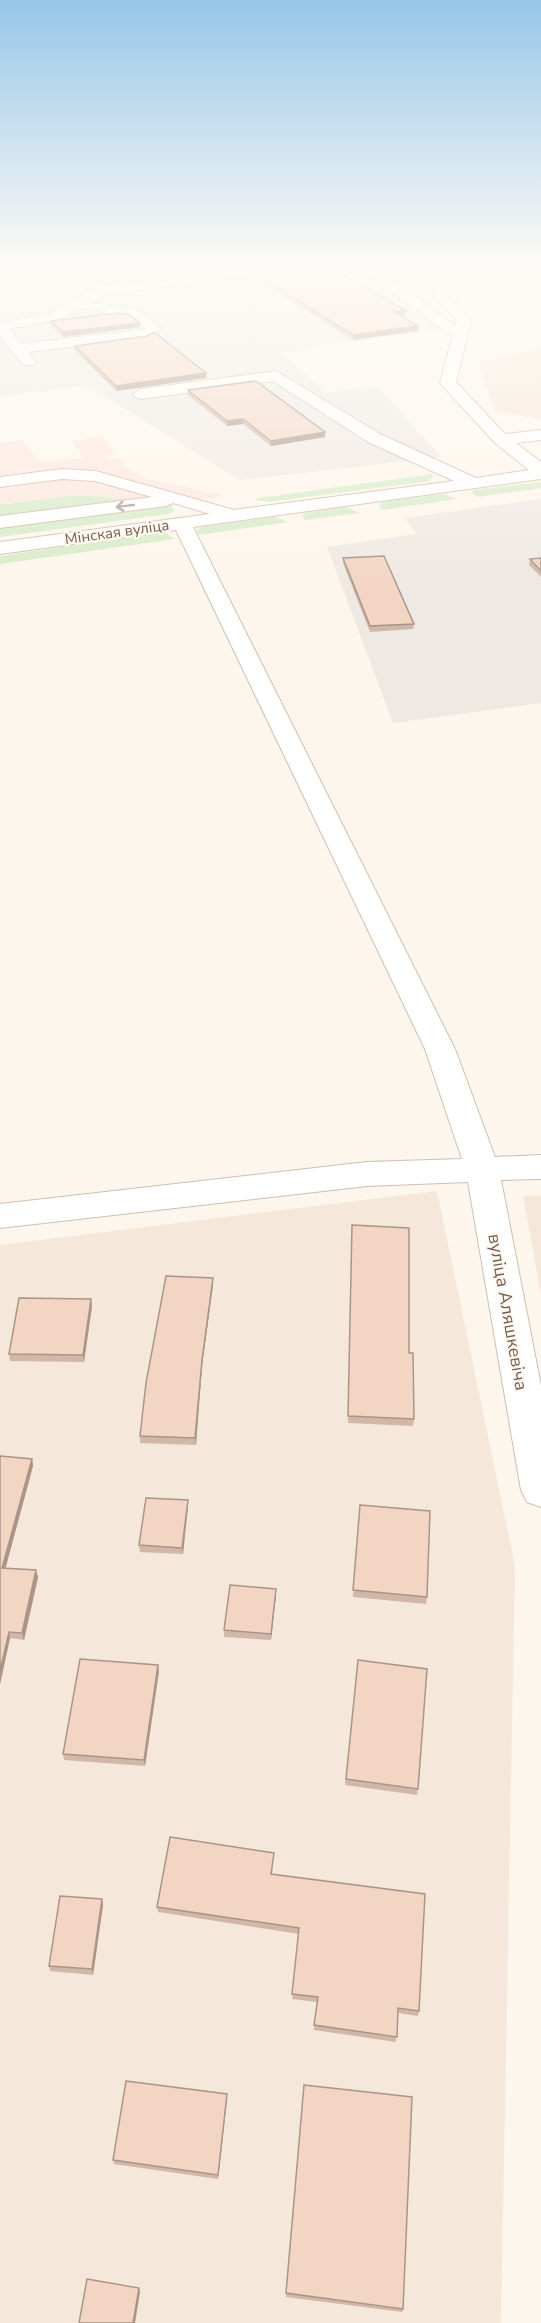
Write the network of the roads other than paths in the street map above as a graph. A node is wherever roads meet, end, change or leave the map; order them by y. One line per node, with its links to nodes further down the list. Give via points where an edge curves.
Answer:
1 (450, 375): 4 (street, via 448,383)
2 (141, 394): 8 (street, via 276,376 374,438)
3 (541, 435): 4 (street)
4 (501, 439): 6 (street)
5 (0, 473): 9 (street, via 55,466 93,470)
6 (541, 473): 8 (street, Мінская вуліца)
7 (0, 482): 9 (street, via 62,474 96,476)
8 (474, 483): 12 (street, Мінская вуліца, via 235,515)
9 (136, 486): 10 (street, via 85,481); 11 (street); 12 (street)
10 (0, 492)
11 (79, 493)
12 (182, 511): 13 (street, one-way to 13); 14 (street, Мінская вуліца); 16 (street, вуліца Аляшкевіча, via 440,1049)
13 (0, 522)
14 (0, 548)
15 (541, 1167): 16 (street)
16 (482, 1168): 17 (street, via 367,1174); 18 (street, вуліца Аляшкевіча)
17 (0, 1216)
18 (541, 1490)

